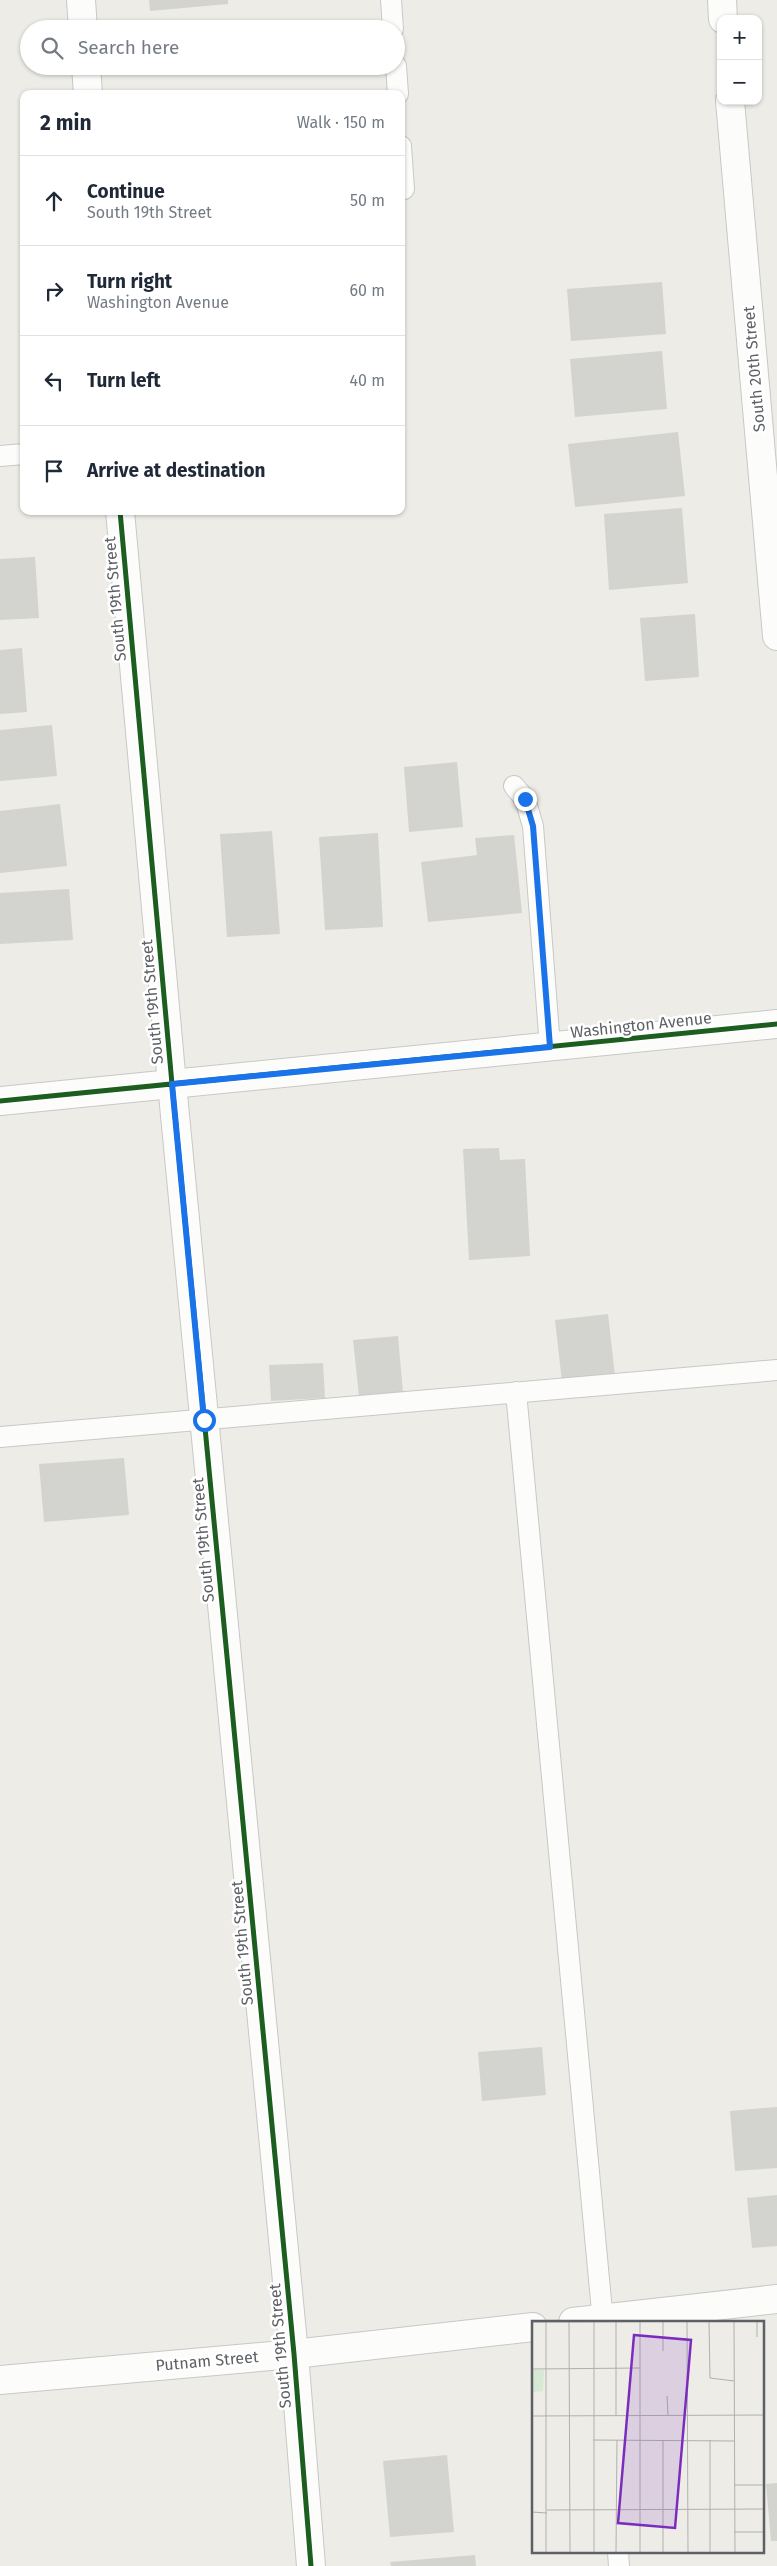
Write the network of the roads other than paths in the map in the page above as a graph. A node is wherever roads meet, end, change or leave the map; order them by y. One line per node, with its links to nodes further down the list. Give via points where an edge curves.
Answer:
1 (81, 0): 5 (street)
2 (391, 0): 6 (lane)
3 (722, 0): 4 (street)
4 (723, 15)
5 (82, 20)
6 (392, 20)
7 (87, 75): 9 (street)
8 (397, 75): 10 (lane)
9 (88, 90)
10 (398, 90)
11 (730, 105): 15 (street, South 20th Street)
12 (20, 454): 13 (lane)
13 (0, 456)
14 (120, 515): 19 (street, South 19th Street)
15 (777, 636)
16 (514, 786): 18 (lane, via 525,799 533,826)
17 (777, 1024): 18 (street, Washington Avenue)
18 (550, 1047): 19 (street, Washington Avenue)
19 (172, 1084): 20 (street, Washington Avenue); 23 (street, South 19th Street)
20 (0, 1100)
21 (777, 1370): 22 (lane)
22 (516, 1392): 23 (lane); 26 (lane)
23 (204, 1420): 24 (lane); 28 (street, South 19th Street)
24 (0, 1437)
25 (777, 2299): 26 (street)
26 (603, 2321)
27 (532, 2327): 28 (street, Putnam Street)
28 (294, 2354): 29 (street, Putnam Street); 30 (street, South 19th Street)
29 (0, 2380)
30 (311, 2566)

